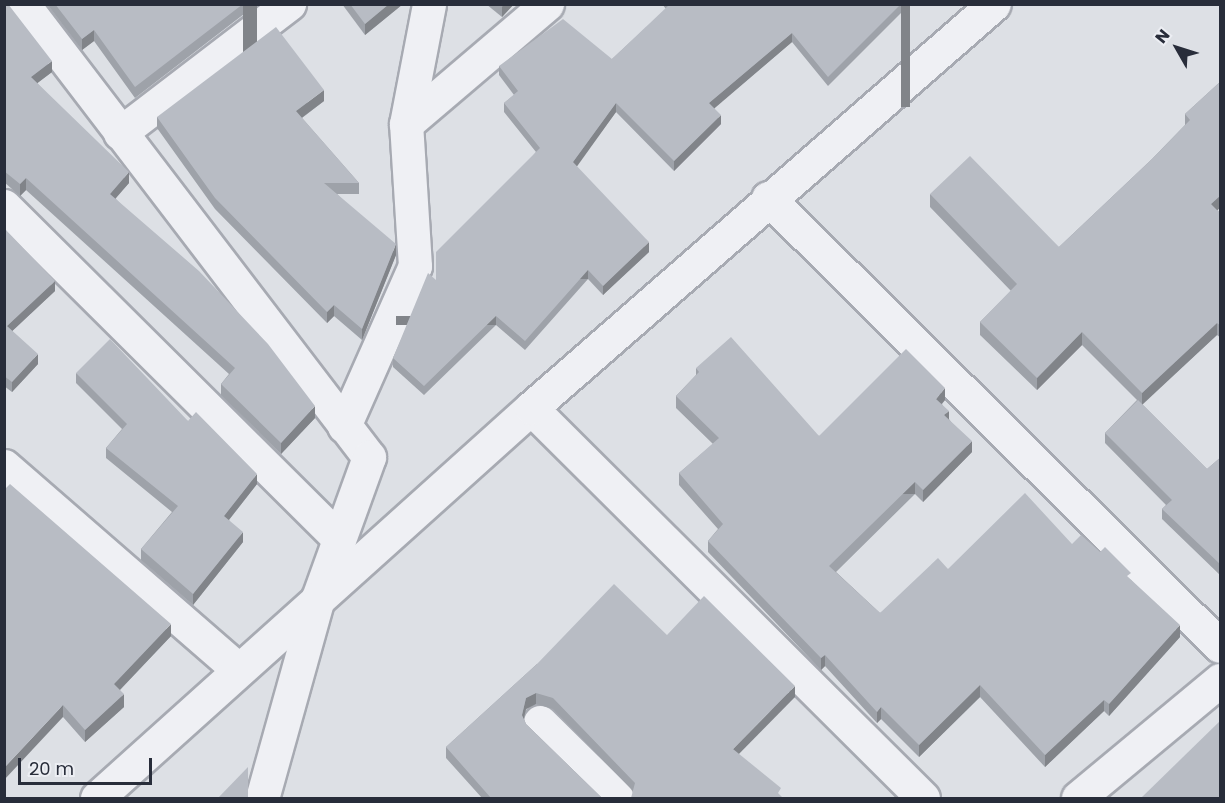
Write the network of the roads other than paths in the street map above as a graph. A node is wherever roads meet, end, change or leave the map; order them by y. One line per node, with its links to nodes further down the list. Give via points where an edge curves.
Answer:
1 (13, 4): 7 (street)
2 (23, 4): 9 (street)
3 (289, 4): 9 (street)
4 (429, 4): 8 (street)
5 (547, 4): 8 (street)
6 (979, 8): 10 (street)
7 (4, 12)
8 (406, 124): 13 (street, via 415,266)
9 (120, 133): 13 (street)
10 (768, 198): 12 (street); 17 (street)
11 (4, 206): 15 (street)
12 (531, 408): 16 (street); 24 (street)
13 (344, 426): 15 (street, via 369,457)
14 (4, 466): 18 (street)
15 (337, 537): 16 (street)
16 (318, 598): 18 (street); 22 (street)
17 (1221, 646)
18 (238, 670): 21 (street)
19 (1221, 680): 25 (street)
20 (540, 722): 23 (street)
21 (97, 798)
22 (261, 798)
23 (617, 798)
24 (922, 798)
25 (1078, 798)

